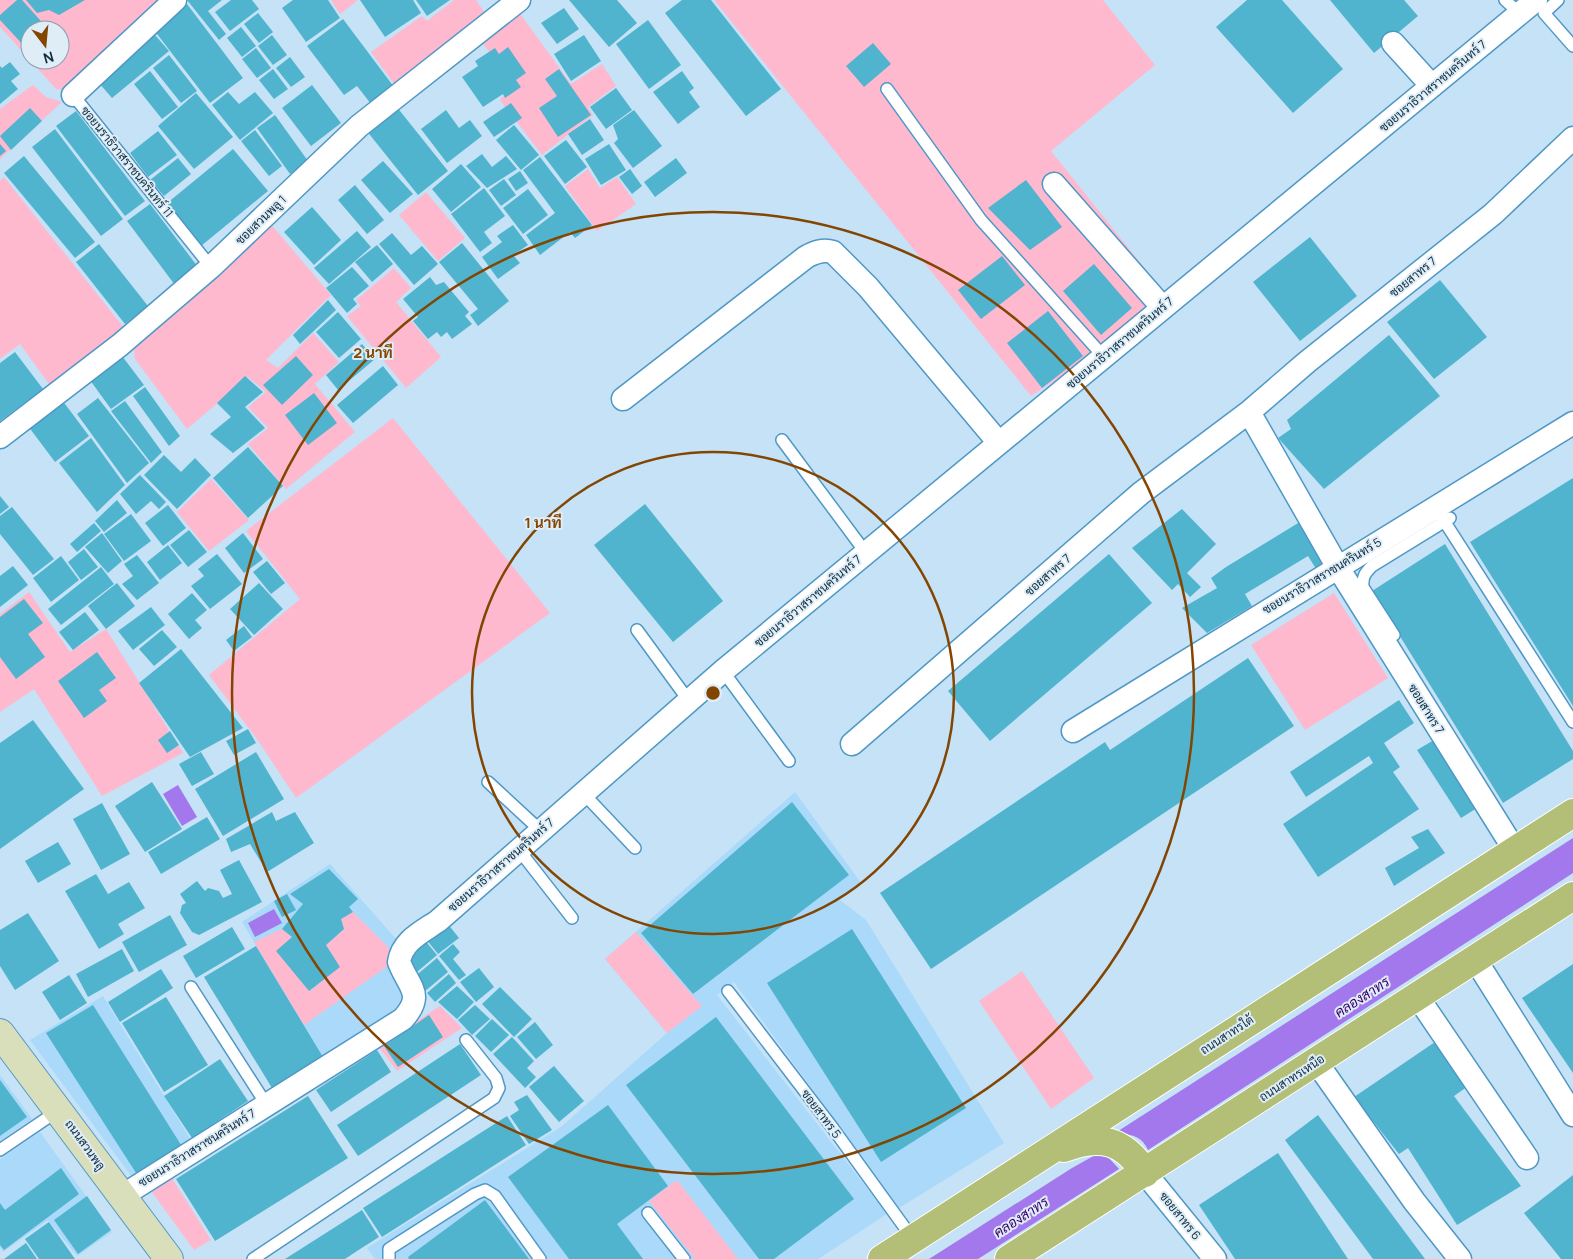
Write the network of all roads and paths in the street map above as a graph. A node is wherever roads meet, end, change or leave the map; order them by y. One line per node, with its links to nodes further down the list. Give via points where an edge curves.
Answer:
1 (174, 0): 9 (street, ซอยนราธิวาสราชนครินทร์ 11)
2 (519, 0): 12 (street, ซอยสวนพลู 1, via 359,126)
3 (1558, 0): 6 (lane, via 1544,13)
4 (1520, 5): 7 (street, ซอยนราธิวาสราชนครินทร์ 7)
5 (1393, 43): 7 (street)
6 (1573, 46)
7 (1432, 86): 13 (street, ซอยนราธิวาสราชนครินทร์ 7)
8 (887, 89): 14 (lane, via 981,220)
9 (73, 95): 12 (lane, ซอยนราธิวาสราชนครินทร์ 11)
10 (1573, 138): 16 (street, ซอยสาทร 7, via 1493,214)
11 (1054, 184): 13 (street)
12 (211, 268): 18 (street, ซอยสวนพลู 1, via 120,345)
13 (1163, 308): 14 (street, ซอยนราธิวาสราชนครินทร์ 7)
14 (1104, 357): 20 (street, ซอยนราธิวาสราชนครินทร์ 7)
15 (623, 399): 20 (street, via 806,257 828,251 833,252 868,287)
16 (1249, 412): 23 (street, ซอยสาทร 7); 31 (street, ซอยสาทร 7, via 1141,493)
17 (1573, 423): 21 (street, ซอยนราธิวาสราชนครินทร์ 5)
18 (0, 437)
19 (782, 440): 22 (lane)
20 (999, 443): 22 (street, ซอยนราธิวาสราชนครินทร์ 7)
21 (1443, 513): 23 (street, ซอยนราธิวาสราชนครินทร์ 5); 24 (lane); 37 (lane, via 1415,541 1372,566 1362,580)
22 (866, 553): 26 (street, ซอยนราธิวาสราชนครินทร์ 7)
23 (1337, 566): 30 (street, ซอยนราธิวาสราชนครินทร์ 5); 37 (street, ซอยสาทร 7)
24 (1503, 606): 28 (lane); 29 (lane)
25 (637, 630): 27 (lane)
26 (723, 671): 27 (street, ซอยนราธิวาสราชนครินทร์ 7); 32 (lane)
27 (689, 701): 34 (street, ซอยนราธิวาสราชนครินทร์ 7)
28 (1573, 710)
29 (1573, 722)
30 (1073, 731)
31 (852, 744)
32 (789, 761)
33 (488, 782): 36 (lane)
34 (583, 794): 36 (street, ซอยนราธิวาสราชนครินทร์ 7); 38 (lane)
35 (1573, 813): 37 (main road, ถนนสาทรใต้)
36 (541, 831): 39 (street, ซอยนราธิวาสราชนครินทร์ 7)
37 (1518, 846): 53 (main road, ถนนสาทรใต้)
38 (635, 848)
39 (519, 850): 41 (lane); 49 (street, ซอยนราธิวาสราชนครินทร์ 7, via 405,946 400,962 415,997 414,1005 403,1019)
40 (1573, 896): 42 (main road, ถนนสาทรเหนือ)
41 (572, 918)
42 (1475, 959): 45 (main road, ถนนสาทรเหนือ); 51 (street)
43 (191, 987): 49 (lane)
44 (728, 991): 58 (lane, ซอยสาทร 5)
45 (1417, 996): 48 (main road, ถนนสาทรเหนือ); 54 (street)
46 (0, 1033): 50 (main road, ถนนสวนพลู)
47 (466, 1040): 61 (lane, via 496,1078 499,1088 494,1098)
48 (1316, 1063): 55 (main road, ถนนสาทรเหนือ); 67 (street, via 1414,1201)
49 (266, 1104): 56 (street, ซอยนราธิวาสราชนครินทร์ 7)
50 (59, 1110): 52 (lane); 56 (main road, ถนนสวนพลู)
51 (1573, 1115)
52 (0, 1150)
53 (1038, 1158): 55 (main road, via 1073,1144 1102,1140 1135,1157); 58 (main road, ถนนสาทรใต้)
54 (1527, 1158)
55 (1146, 1173): 59 (main road, ถนนสาทรเหนือ); 66 (street, ซอยสาทร 6)
56 (122, 1196): 60 (main road, ถนนสวนพลู)
57 (648, 1213): 64 (lane)
58 (913, 1239): 65 (main road, ถนนสาทรใต้)
59 (1015, 1257)
60 (169, 1259)
61 (254, 1259)
62 (389, 1259): 63 (lane, via 389,1249 485,1190 495,1196)
63 (540, 1259)
64 (684, 1259)
65 (882, 1259)
66 (1215, 1259)
67 (1460, 1259)

